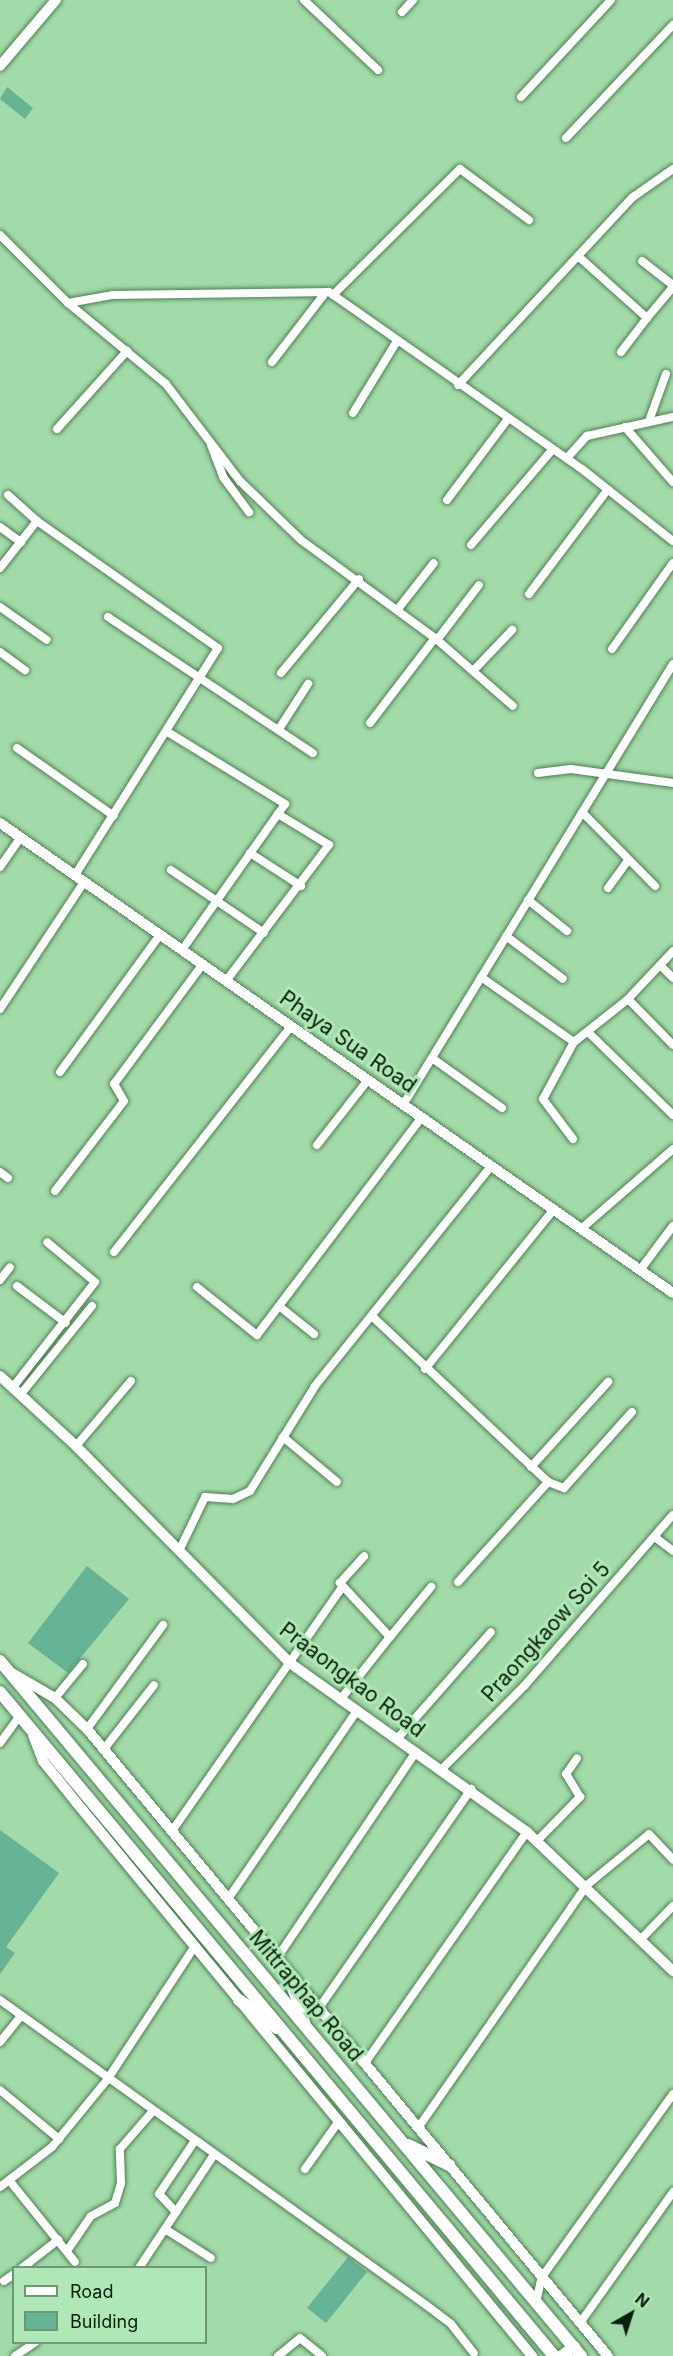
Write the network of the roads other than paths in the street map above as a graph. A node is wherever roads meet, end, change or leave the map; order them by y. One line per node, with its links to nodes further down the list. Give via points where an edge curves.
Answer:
1 (56, 0): 7 (main road)
2 (303, 0): 8 (street)
3 (413, 0): 5 (street)
4 (611, 0): 9 (street)
5 (402, 12)
6 (673, 25): 10 (street)
7 (0, 66)
8 (378, 70)
9 (521, 97)
10 (566, 138)
11 (673, 169): 14 (street, via 633,197)
12 (529, 220): 17 (street, via 460,169)
13 (0, 235): 18 (street)
14 (578, 256): 19 (street); 25 (street)
15 (642, 261): 16 (street)
16 (673, 286): 19 (street)
17 (329, 294): 18 (street, via 113,295); 20 (street); 23 (street)
18 (68, 303): 21 (street)
19 (647, 318): 22 (street)
20 (397, 341): 25 (street); 26 (street)
21 (127, 351): 31 (street); 32 (street, via 166,384)
22 (621, 352)
23 (272, 362)
24 (666, 374): 29 (street)
25 (458, 385): 28 (street)
26 (353, 413)
27 (673, 417): 29 (street)
28 (507, 420): 33 (street); 38 (street)
29 (649, 422): 30 (street)
30 (626, 427): 34 (street, via 587,435); 35 (street)
31 (57, 429)
32 (211, 443): 39 (street, via 223,477); 48 (street, via 240,481 301,540)
33 (552, 450): 34 (street); 44 (street)
34 (567, 458): 36 (street)
35 (673, 482)
36 (608, 489): 42 (street); 50 (street)
37 (8, 495): 40 (street)
38 (447, 500)
39 (249, 512)
40 (37, 521): 43 (street); 63 (street, via 218,648)
41 (0, 527): 43 (street)
42 (673, 541)
43 (21, 542): 47 (street)
44 (471, 545)
45 (434, 563): 52 (street)
46 (673, 563): 57 (street)
47 (0, 568)
48 (359, 579): 52 (street); 62 (street)
49 (478, 585): 55 (street)
50 (529, 594)
51 (0, 607): 56 (street)
52 (398, 609): 55 (street)
53 (108, 617): 63 (street)
54 (512, 630): 61 (street)
55 (436, 639): 61 (street); 66 (street)
56 (47, 640)
57 (612, 649)
58 (0, 652): 60 (street)
59 (673, 664): 72 (street)
60 (25, 670)
61 (473, 671): 65 (street)
62 (281, 674)
63 (199, 678): 67 (street); 68 (street)
64 (308, 684): 67 (street)
65 (513, 706)
66 (370, 723)
67 (279, 729): 70 (street)
68 (166, 731): 75 (street, via 285,804); 76 (street)
69 (18, 748): 76 (street)
70 (313, 753)
71 (538, 773): 72 (street, via 571,769)
72 (605, 776): 73 (street); 74 (street)
73 (673, 783)
74 (582, 812): 80 (street); 88 (street)
75 (278, 814): 79 (street); 85 (street, via 329,845)
76 (114, 816): 83 (street)
77 (0, 823): 78 (main road, Phaya Sua Road)
78 (20, 837): 81 (street); 83 (main road, Phaya Sua Road)
79 (250, 853): 85 (street); 89 (street)
80 (628, 860): 86 (street); 87 (street)
81 (0, 867)
82 (171, 870): 89 (street)
83 (75, 875): 84 (main road, Phaya Sua Road)
84 (84, 882): 92 (main road, Phaya Sua Road); 103 (street)
85 (301, 886): 91 (street)
86 (655, 886)
87 (608, 888)
88 (528, 900): 90 (street); 93 (street)
89 (216, 901): 91 (street); 94 (street)
90 (567, 931)
91 (264, 933): 101 (street)
92 (160, 935): 94 (main road, Phaya Sua Road); 109 (street)
93 (506, 936): 98 (street); 100 (street)
94 (182, 950): 96 (main road, Phaya Sua Road)
95 (673, 951): 97 (street)
96 (202, 965): 101 (main road, Phaya Sua Road); 121 (street, via 114,1084 124,1101)
97 (660, 965): 99 (street); 102 (street)
98 (481, 978): 106 (street); 108 (street)
99 (673, 978)
100 (563, 979)
101 (226, 981): 104 (main road, Phaya Sua Road)
102 (628, 999): 105 (street); 107 (street)
103 (0, 1010)
104 (291, 1026): 110 (main road, Phaya Sua Road); 126 (street)
105 (588, 1032): 106 (street); 113 (street)
106 (574, 1042): 115 (street, via 543,1099)
107 (673, 1045)
108 (432, 1058): 111 (street); 112 (street)
109 (60, 1072)
110 (368, 1080): 111 (main road, Phaya Sua Road); 116 (street)
111 (403, 1105): 114 (main road, Phaya Sua Road)
112 (502, 1108)
113 (673, 1115)
114 (421, 1118): 118 (main road, Phaya Sua Road); 134 (street)
115 (573, 1139)
116 (317, 1145)
117 (673, 1149): 124 (street)
118 (491, 1166): 122 (main road, Phaya Sua Road); 135 (street)
119 (0, 1172): 120 (street)
120 (8, 1178)
121 (56, 1191)
122 (554, 1209): 124 (main road, Phaya Sua Road); 138 (street)
123 (673, 1226): 128 (street)
124 (581, 1229): 128 (main road, Phaya Sua Road)
125 (47, 1242): 136 (street, via 95,1280)
126 (114, 1252)
127 (10, 1267): 129 (street)
128 (640, 1270): 132 (main road, Phaya Sua Road)
129 (0, 1280)
130 (17, 1286): 136 (street)
131 (197, 1287): 134 (street, via 256,1335)
132 (673, 1293)
133 (92, 1306): 142 (street)
134 (279, 1306): 137 (street)
135 (373, 1317): 138 (street); 144 (street, via 315,1386)
136 (66, 1323): 142 (street)
137 (314, 1334)
138 (425, 1369): 146 (street)
139 (0, 1376): 142 (main road, Praaongkao Road)
140 (131, 1381): 145 (street)
141 (608, 1382): 146 (street)
142 (17, 1390): 145 (main road, Praaongkao Road)
143 (632, 1412): 148 (street, via 564,1488)
144 (283, 1437): 147 (street); 151 (street, via 250,1491 233,1499 205,1497)
145 (76, 1446): 151 (main road, Praaongkao Road)
146 (531, 1467): 148 (street)
147 (337, 1482)
148 (548, 1482): 154 (street)
149 (673, 1515): 150 (street, Praongkaow Soi 5)
150 (656, 1538): 152 (street); 177 (street, Praongkaow Soi 5)
151 (179, 1551): 162 (main road, Praaongkao Road)
152 (673, 1551)
153 (364, 1556): 155 (street, via 342,1580)
154 (458, 1582)
155 (342, 1587): 159 (street); 162 (street)
156 (431, 1587): 159 (street)
157 (163, 1625): 171 (street)
158 (491, 1632): 172 (street)
159 (390, 1637): 167 (street)
160 (0, 1661): 163 (main road, Mittraphap Road)
161 (83, 1664): 166 (street)
162 (290, 1664): 167 (main road, Praaongkao Road); 179 (street)
163 (9, 1671): 166 (main road); 194 (main road, Mittraphap Road)
164 (154, 1685): 174 (street)
165 (0, 1692): 169 (main road, Mittraphap Road)
166 (55, 1698): 171 (main road)
167 (340, 1700): 168 (main road, Praaongkao Road)
168 (356, 1712): 172 (main road, Praaongkao Road); 184 (street)
169 (20, 1715): 170 (main road, Mittraphap Road); 173 (street)
170 (29, 1725): 187 (main road, via 43,1761); 195 (main road, Mittraphap Road)
171 (87, 1729): 174 (main road)
172 (397, 1739): 175 (main road, Praaongkao Road)
173 (0, 1743)
174 (104, 1749): 179 (main road)
175 (416, 1752): 177 (main road, Praaongkao Road); 188 (street)
176 (577, 1758): 181 (street, via 566,1774 580,1797)
177 (442, 1770): 178 (main road, Praaongkao Road)
178 (471, 1789): 180 (main road, Praaongkao Road); 192 (street)
179 (172, 1831): 184 (main road)
180 (527, 1832): 181 (main road, Praaongkao Road); 197 (street)
181 (537, 1841): 183 (main road, Praaongkao Road)
182 (673, 1860): 183 (street, via 650,1834)
183 (587, 1885): 186 (main road, Praaongkao Road); 203 (street)
184 (228, 1899): 188 (main road)
185 (673, 1906): 186 (street)
186 (642, 1938): 189 (main road, Praaongkao Road)
187 (195, 1946): 190 (main road); 198 (street)
188 (280, 1961): 192 (main road); 194 (main road)
189 (673, 1971)
190 (239, 2000): 195 (main road); 202 (main road)
191 (0, 2001): 193 (street)
192 (319, 2008): 197 (main road)
193 (21, 2016): 196 (street); 198 (street)
194 (307, 2028): 205 (main road, Mittraphap Road)
195 (293, 2039): 207 (main road, Mittraphap Road)
196 (0, 2042)
197 (365, 2063): 203 (main road)
198 (107, 2080): 201 (street); 204 (street)
199 (0, 2090): 204 (street)
200 (673, 2094): 224 (street)
201 (152, 2112): 206 (street); 218 (street, via 120,2149 121,2183 115,2203 91,2216)
202 (339, 2121): 210 (street); 214 (main road)
203 (418, 2128): 209 (main road)
204 (59, 2139): 211 (street)
205 (400, 2139): 207 (main road); 209 (main road); 226 (main road, Mittraphap Road)
206 (194, 2142): 208 (street); 215 (street, via 159,2194)
207 (386, 2150): 214 (main road); 227 (main road, Mittraphap Road)
208 (213, 2156): 215 (street); 231 (street, via 426,2305 451,2324)
209 (449, 2165): 224 (main road)
210 (305, 2169)
211 (9, 2180): 212 (street); 217 (street)
212 (0, 2187)
213 (673, 2192): 228 (street)
214 (404, 2201): 235 (main road)
215 (176, 2212): 216 (street)
216 (165, 2229): 219 (street); 222 (street)
217 (58, 2240): 218 (street); 221 (street)
218 (67, 2251): 220 (street)
219 (211, 2258)
220 (75, 2262)
221 (25, 2266)
222 (140, 2266)
223 (12, 2275): 225 (street)
224 (542, 2277): 226 (street); 228 (main road)
225 (4, 2281)
226 (536, 2302): 227 (main road); 230 (main road, Mittraphap Road)
227 (521, 2315): 236 (main road, Mittraphap Road)
228 (580, 2323): 238 (main road)
229 (34, 2344): 232 (street)
230 (578, 2351): 237 (main road)
231 (474, 2353)
232 (15, 2356)
233 (278, 2356): 234 (street, via 300,2338)
234 (322, 2356)
235 (532, 2356)
236 (554, 2356)
237 (562, 2356)
238 (608, 2356)

